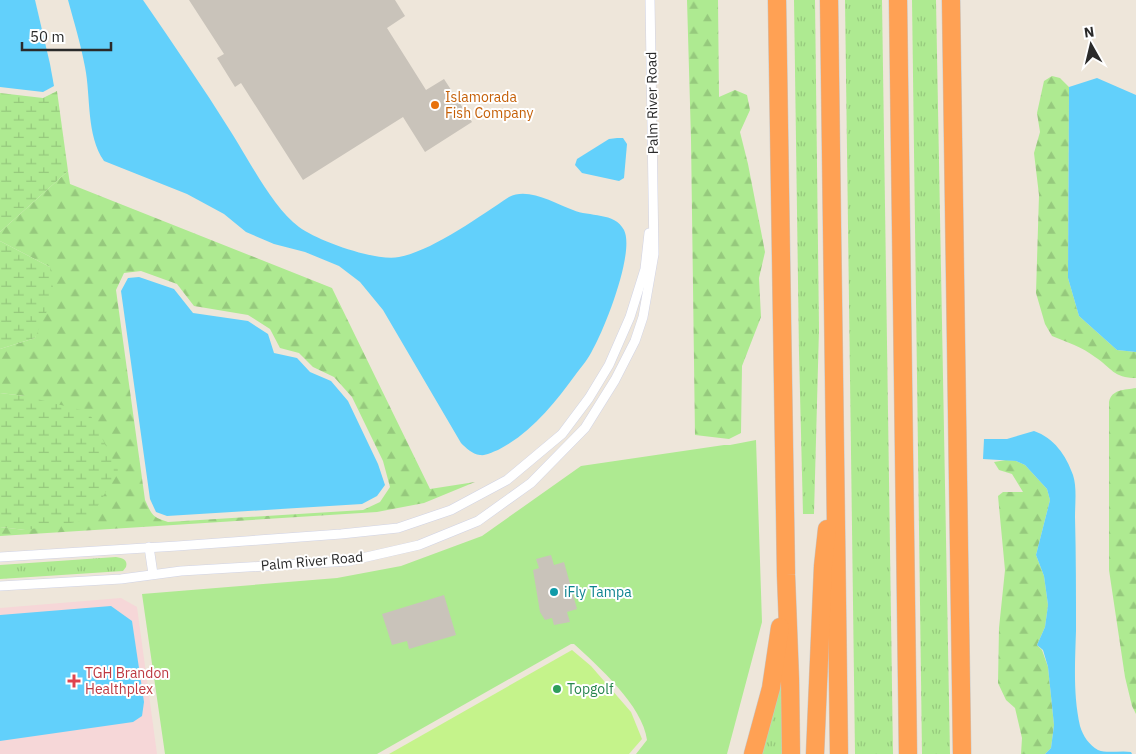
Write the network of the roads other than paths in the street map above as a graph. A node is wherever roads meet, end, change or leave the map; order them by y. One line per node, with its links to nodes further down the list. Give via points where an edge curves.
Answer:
1 (650, 0): 6 (street, Palm River Road)
2 (777, 0): 11 (highway)
3 (829, 0): 7 (highway)
4 (898, 0): 17 (highway)
5 (951, 0): 18 (highway)
6 (653, 205): 8 (street, Palm River Road, via 645,269 630,317 609,364 562,434 508,480 452,510 398,528); 10 (street, Palm River Road, via 654,254 644,317 635,342 585,428 531,483 478,521 419,545 349,561)
7 (836, 476): 15 (highway, via 823,566); 16 (highway)
8 (150, 547): 9 (street, Palm River Road); 10 (street)
9 (0, 557)
10 (153, 574): 12 (street, Palm River Road)
11 (786, 575): 13 (highway, via 771,688); 14 (highway)
12 (0, 586)
13 (753, 754)
14 (791, 754)
15 (815, 754)
16 (839, 754)
17 (908, 754)
18 (962, 754)

